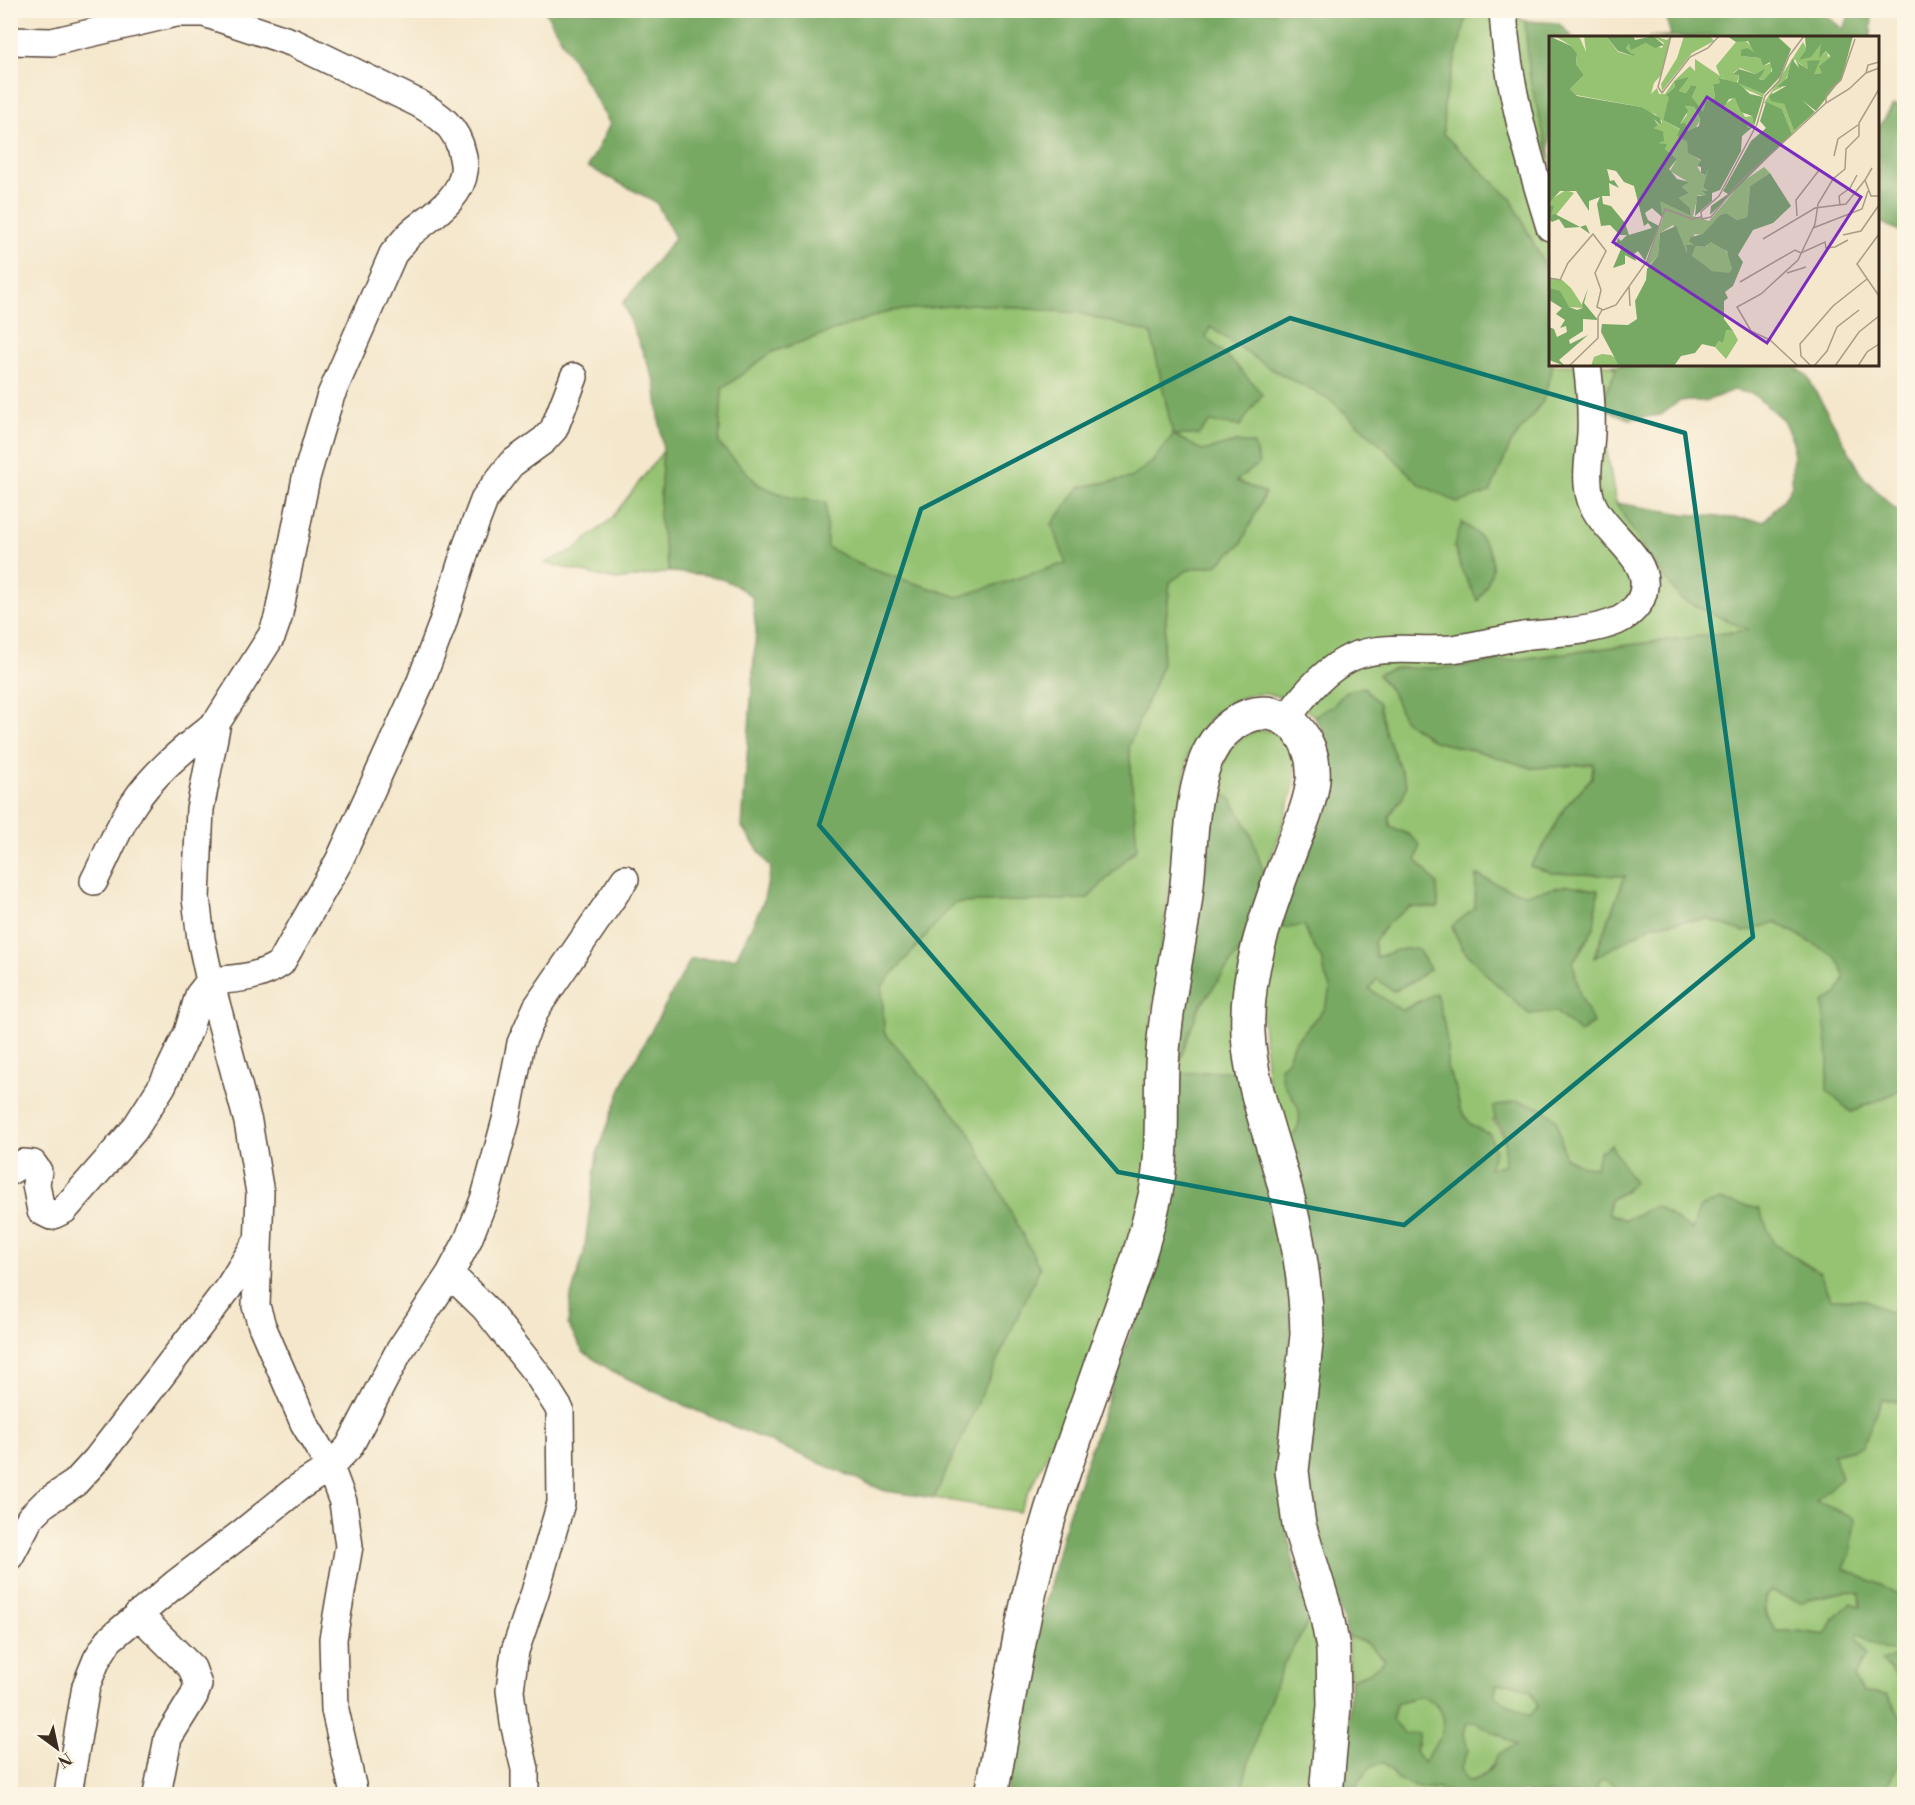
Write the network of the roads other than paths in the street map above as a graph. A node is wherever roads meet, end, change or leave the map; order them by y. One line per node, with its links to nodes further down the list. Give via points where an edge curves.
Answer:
1 (1503, 10): 3 (street, via 1514,97)
2 (10, 41): 7 (street, via 52,42 176,13 204,13 294,43 418,103 437,114 454,131 460,144 465,169 460,186 393,254 331,394 306,478 272,636)
3 (1549, 220)
4 (1587, 366): 6 (street, via 1591,431 1588,486 1598,514 1641,567 1645,585 1637,606 1616,621 1568,631 1454,648 1368,652 1351,658 1320,680)
5 (574, 376): 10 (street, via 554,429 511,464 485,498 421,681 339,861 281,963 247,978)
6 (1287, 719): 21 (main road, via 1264,713 1230,726 1209,753 1201,774 1165,1028 1161,1154 1156,1188 1132,1280 1050,1516 1026,1613); 22 (main road, via 1302,733 1311,751 1313,782 1255,959 1248,1029 1255,1082 1291,1210 1302,1279 1307,1335 1292,1471 1299,1525 1333,1648 1334,1706)
7 (217, 722): 9 (street, via 156,777 134,803); 10 (street, via 200,809 196,898)
8 (625, 879): 13 (street, via 537,1007 521,1043 506,1120 484,1197)
9 (94, 881)
10 (210, 981): 11 (street, via 199,995 188,1032 162,1086 134,1130 64,1210 51,1216 41,1211 38,1172 33,1164 23,1163); 12 (street, via 248,1122 260,1193)
11 (10, 1171)
12 (259, 1239): 14 (street, via 256,1306 262,1326 304,1424); 15 (street, via 229,1287 97,1459 75,1483 30,1518)
13 (450, 1274): 14 (street, via 398,1353 350,1447); 20 (street, via 485,1308 538,1375 560,1410 561,1503 514,1652 510,1690 525,1769)
14 (330, 1467): 16 (street); 19 (street, via 343,1502 349,1546 333,1639 335,1710)
15 (10, 1556)
16 (138, 1614): 17 (street, via 109,1640 86,1686); 18 (street, via 192,1668 198,1685 168,1738)
17 (68, 1794)
18 (157, 1794)
19 (354, 1794)
20 (525, 1794)
21 (991, 1794)
22 (1326, 1794)

